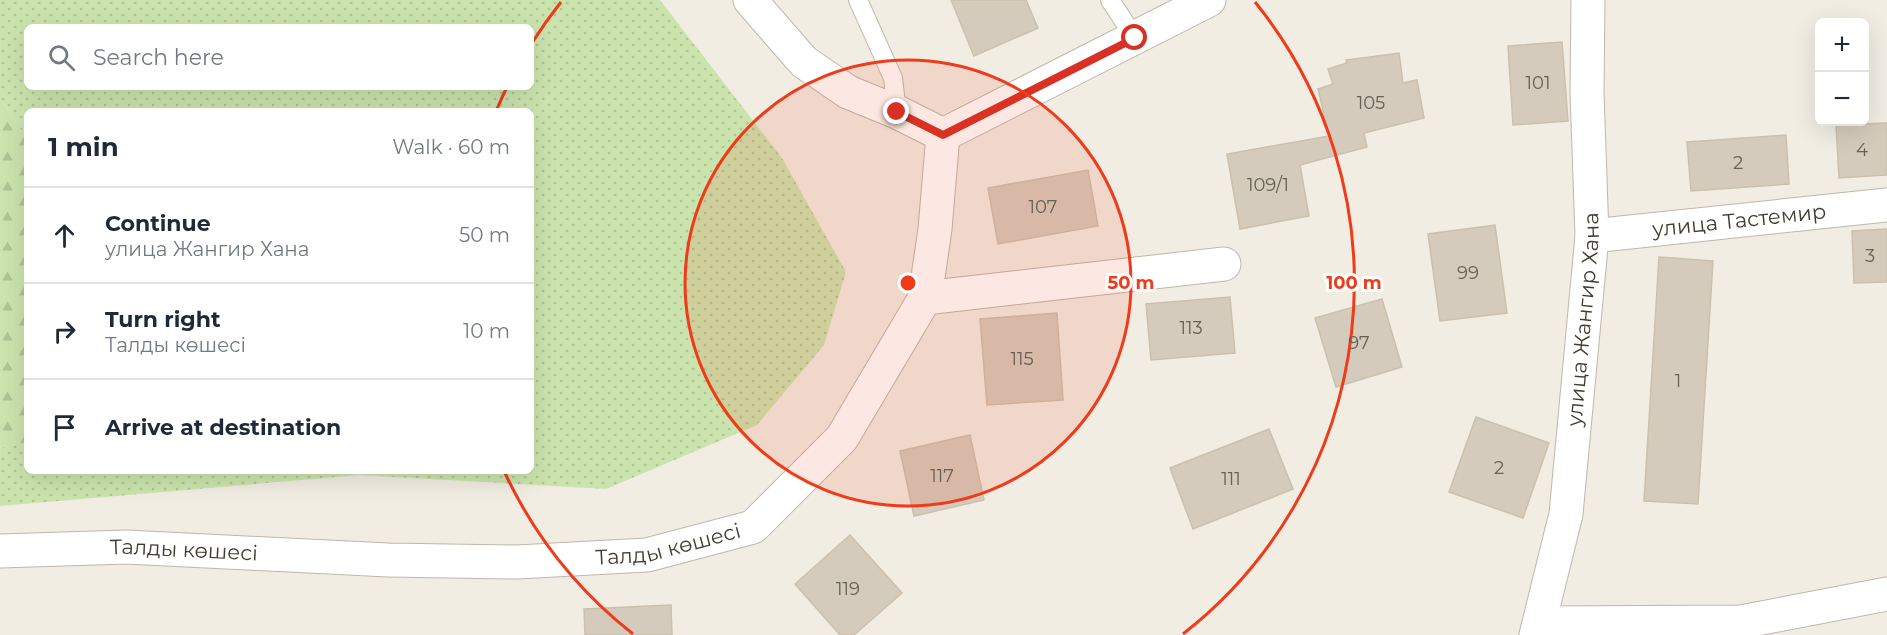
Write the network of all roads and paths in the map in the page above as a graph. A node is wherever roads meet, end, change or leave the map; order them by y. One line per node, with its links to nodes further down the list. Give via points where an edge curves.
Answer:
1 (750, 0): 7 (street, via 804,62 848,92)
2 (858, 0): 7 (lane, via 893,78)
3 (1110, 0): 6 (lane)
4 (1209, 0): 6 (street)
5 (1588, 0): 10 (street, улица Жангир Хана)
6 (1135, 38): 8 (street)
7 (897, 112): 8 (street)
8 (943, 135): 12 (street, Талды көшесі)
9 (1887, 206): 10 (street, улица Тастемир)
10 (1592, 236): 15 (street, улица Жангир Хана, via 1566,514)
11 (1224, 264): 12 (street)
12 (925, 298): 13 (street, Талды көшесі, via 842,438 753,527 647,555 517,562 126,547)
13 (0, 551)
14 (1887, 594): 15 (street, via 1741,622)
15 (1538, 629)

